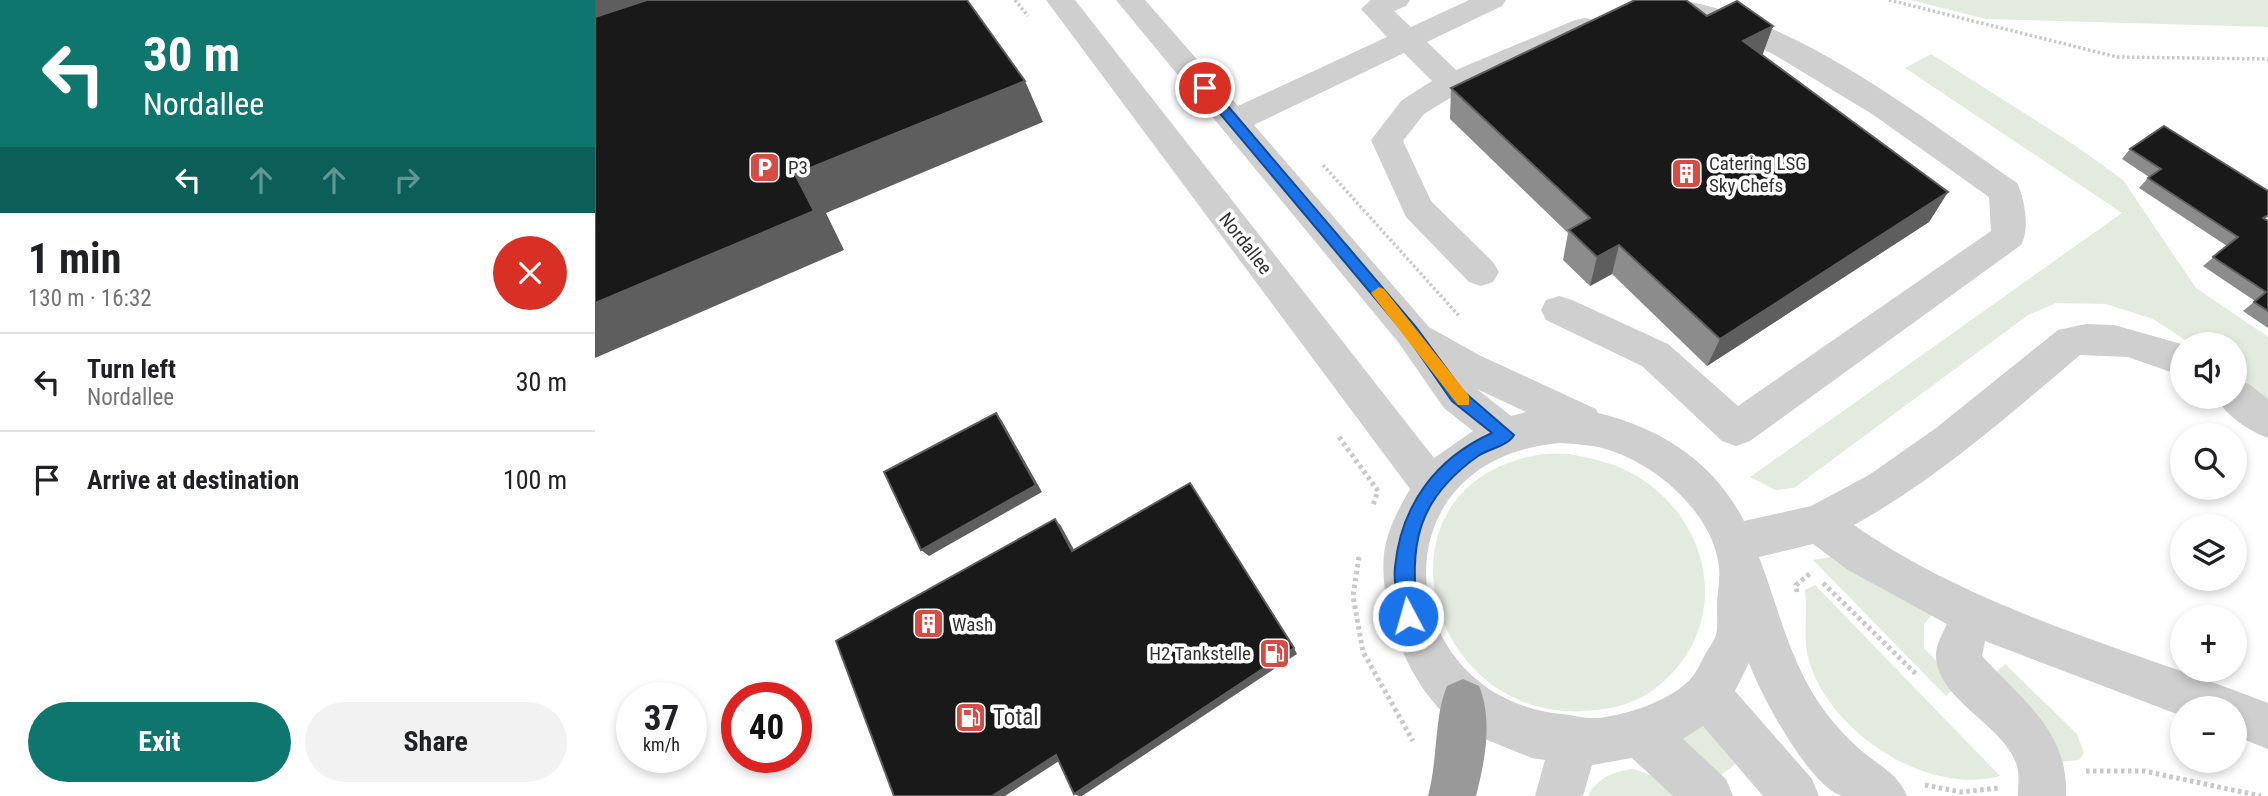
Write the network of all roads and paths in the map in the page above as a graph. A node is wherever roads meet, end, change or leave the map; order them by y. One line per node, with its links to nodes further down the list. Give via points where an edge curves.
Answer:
1 (1015, 0): 7 (path)
2 (1060, 0): 21 (street, Nordallee)
3 (1130, 0): 11 (street)
4 (1396, 0): 8 (street, via 1375,9)
5 (1492, 0): 8 (street)
6 (1889, 0): 9 (path, via 2117,57)
7 (1031, 20)
8 (1406, 39): 10 (street); 11 (street)
9 (2268, 59)
10 (1451, 83): 12 (street, via 1413,107 1387,140 1418,208); 13 (street, via 1620,12 1655,5 1695,9 1785,42 2005,192 2009,236 1735,429 1655,355)
11 (1234, 121): 14 (street)
12 (1481, 272)
13 (1559, 310)
14 (1411, 331): 19 (street, via 1458,396); 20 (street, via 1519,393)
15 (2170, 355): 23 (street, via 2129,340 2095,337 2071,341 1883,488)
16 (2247, 406): 17 (street)
17 (2268, 421)
18 (1331, 425): 22 (path, via 1378,491)
19 (1506, 435): 20 (street, via 1564,426); 21 (street, via 1478,447)
20 (1624, 438): 25 (street, via 1683,472 1707,497)
21 (1432, 487): 31 (street, via 1412,525 1403,569 1408,616 1439,676)
22 (1370, 513)
23 (1818, 524): 25 (street); 27 (street, via 1863,556)
24 (1361, 546): 36 (path, via 1353,596 1363,652 1423,758)
25 (1737, 553): 30 (street, via 1745,591 1744,620 1726,674); 40 (street, via 1767,651 1804,723 1864,785)
26 (1812, 572): 28 (path)
27 (1974, 615): 29 (street); 41 (street, via 1958,653 1963,670 2018,724 2037,750 2045,778)
28 (1920, 678)
29 (2189, 696)
30 (1709, 697): 34 (street, via 1681,722); 39 (street)
31 (1463, 702): 35 (street, via 1513,734); 36 (highway, via 1464,728)
32 (2247, 718): 33 (street)
33 (2268, 726)
34 (1647, 739): 35 (street, via 1610,748); 38 (street)
35 (1572, 749): 37 (street)
36 (1455, 784)
37 (1559, 796)
38 (1709, 796)
39 (1795, 796)
40 (1883, 796)
41 (2042, 796)

